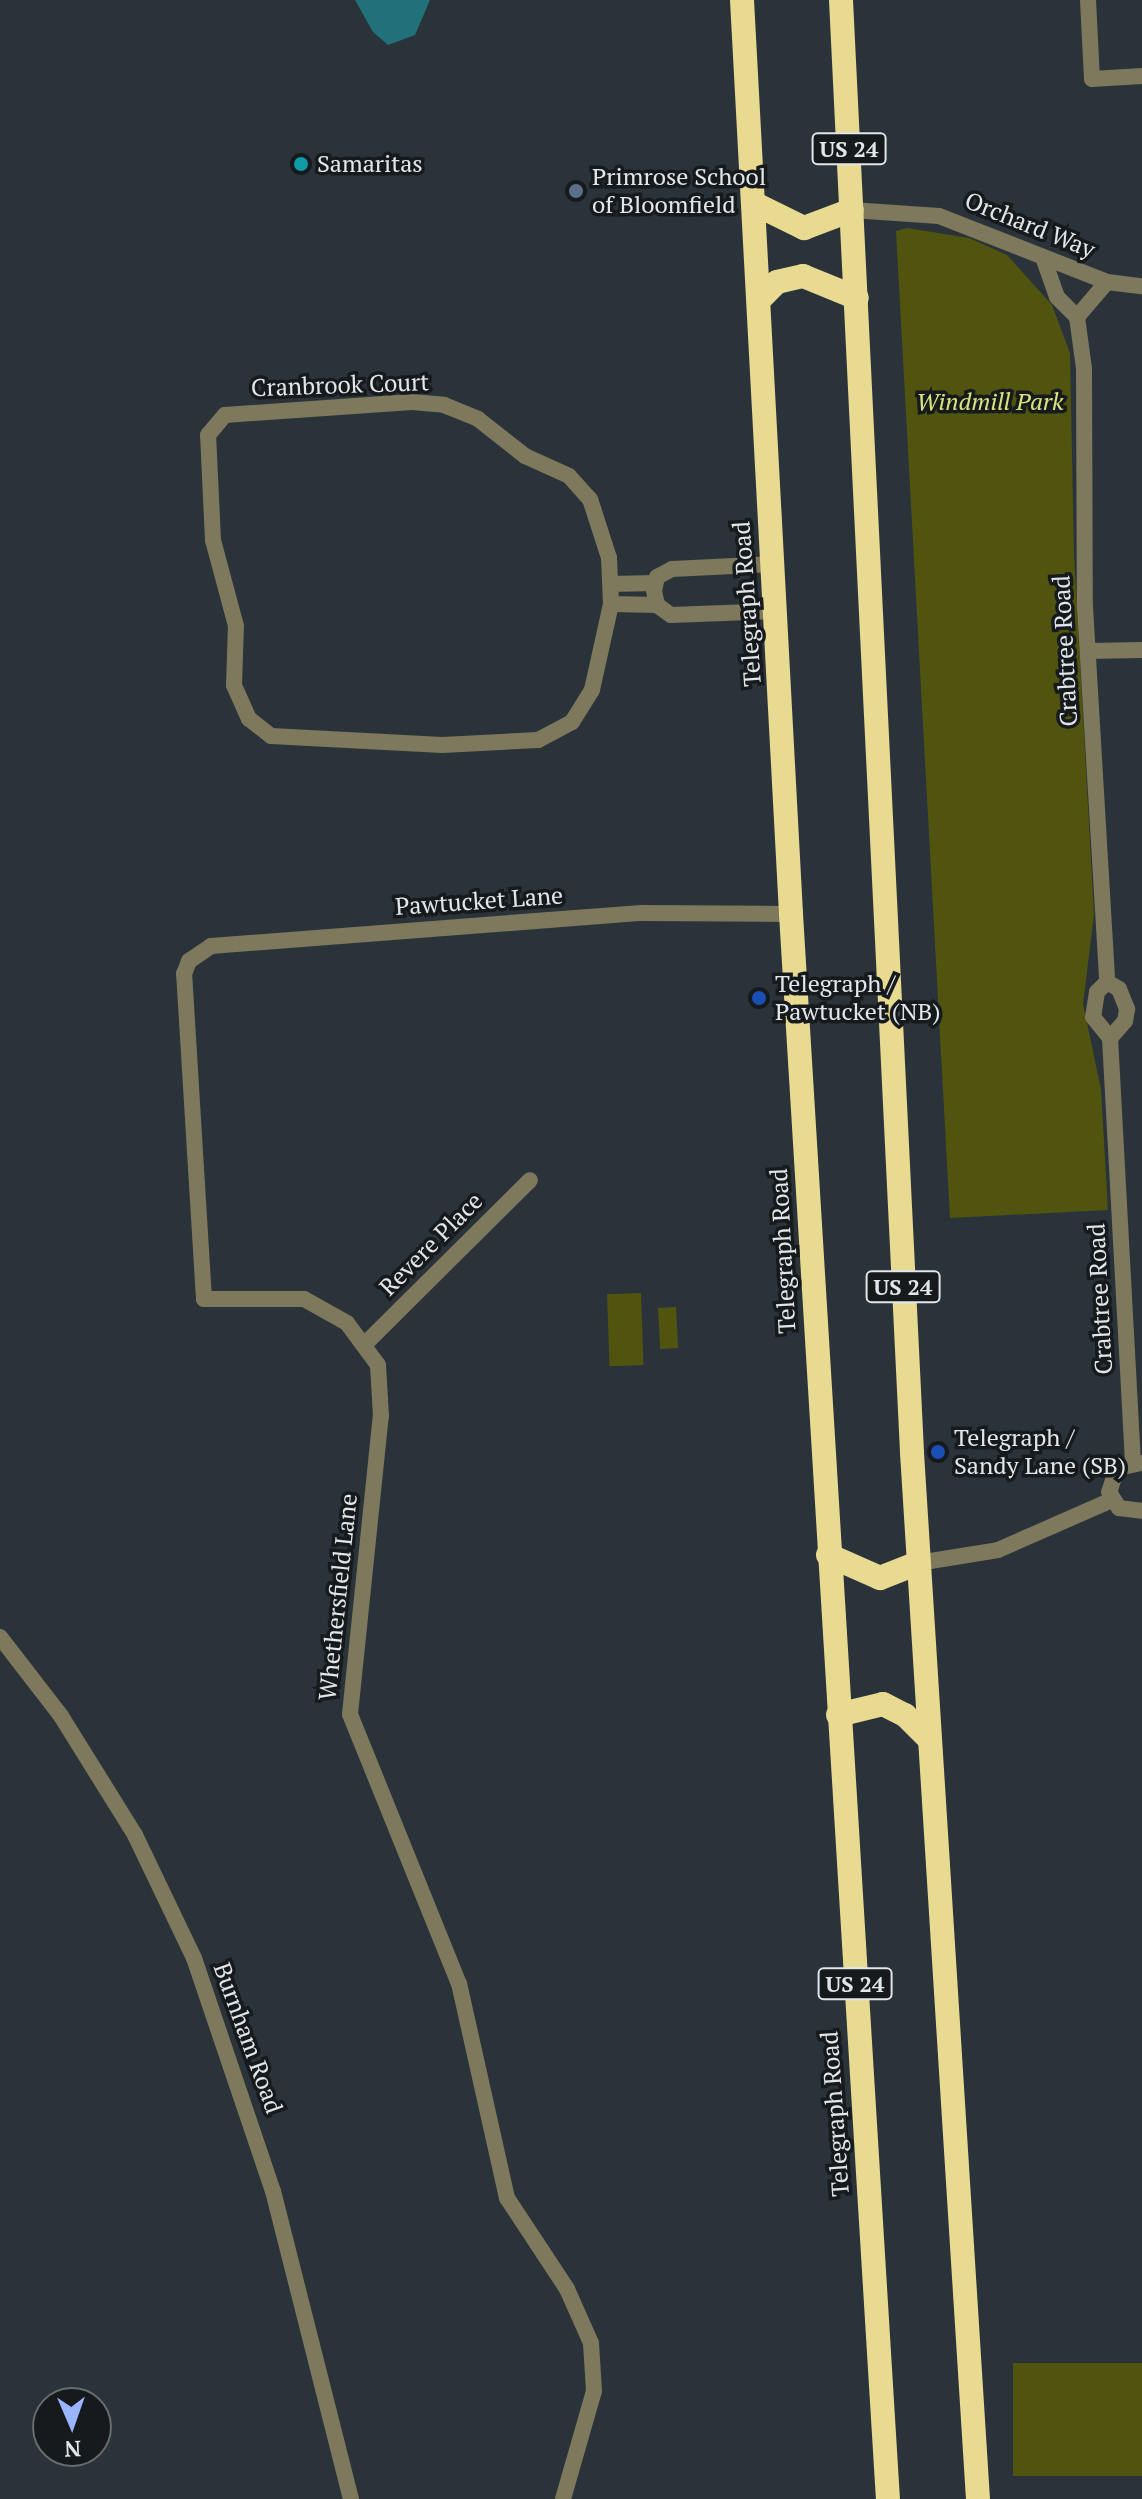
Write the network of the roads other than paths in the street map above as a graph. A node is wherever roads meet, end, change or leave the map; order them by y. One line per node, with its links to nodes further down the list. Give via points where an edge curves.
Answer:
1 (742, 0): 5 (highway, Telegraph Road / US 24)
2 (841, 0): 6 (highway, US 24)
3 (1088, 0): 4 (street, via 1092,79)
4 (1142, 76)
5 (755, 204): 6 (highway, via 804,228); 11 (highway, Telegraph Road / US 24)
6 (852, 210): 7 (street, Orchard Way, via 939,216); 10 (highway, US 24)
7 (1043, 257): 8 (street, Orchard Way); 12 (street, via 1057,297)
8 (1107, 282): 9 (street, Orchard Way); 12 (street)
9 (1142, 286)
10 (857, 298): 11 (highway, via 803,276 777,282); 32 (highway, US 24)
11 (759, 300): 13 (highway, Telegraph Road / US 24)
12 (1077, 317): 20 (street, Crabtree Road, via 1086,402)
13 (773, 564): 14 (street, via 672,569); 18 (highway, Telegraph Road / US 24)
14 (655, 583): 15 (street); 17 (street)
15 (611, 584): 16 (street, Cranbrook Court); 16 (street, Cranbrook Court, via 602,531 581,488 460,410 412,402 240,413 225,415 208,435 213,540 236,626 234,685 243,711 271,736 442,745 551,736 572,722 592,690)
16 (611, 604): 17 (street)
17 (657, 605): 18 (street, via 671,615)
18 (775, 611): 21 (highway, Telegraph Road / US 24)
19 (1142, 650): 20 (street)
20 (1088, 651): 23 (street, Crabtree Road)
21 (791, 914): 22 (street, Pawtucket Lane, via 642,913 211,946 189,961); 31 (highway, Telegraph Road / US 24)
22 (184, 974): 27 (street, Whethersfield Lane, via 204,1299 304,1299 327,1309)
23 (1107, 982): 24 (street); 25 (street, Crabtree Road, via 1097,992 1093,1017)
24 (1134, 1008): 25 (street)
25 (1110, 1038): 28 (street, Crabtree Road)
26 (530, 1180): 27 (street, Revere Place)
27 (366, 1343): 37 (street, Whethersfield Lane, via 378,1365 381,1416 350,1714 459,1984 507,2198 567,2289 591,2343 594,2391)
28 (1137, 1462): 29 (street, via 1112,1475)
29 (1112, 1500): 30 (street, via 1128,1512); 32 (street, via 998,1550)
30 (1142, 1511)
31 (828, 1555): 32 (highway, via 880,1578); 34 (highway, Telegraph Road / US 24)
32 (918, 1563): 35 (highway, US 24)
33 (0, 1637): 36 (street, Burnham Road, via 61,1716 121,1812 170,1901 194,1958 260,2148)
34 (838, 1715): 35 (highway, via 883,1704 905,1715); 38 (highway, Telegraph Road / US 24)
35 (929, 1739): 39 (highway, US 24)
36 (351, 2499)
37 (563, 2499)
38 (888, 2499)
39 (978, 2499)

